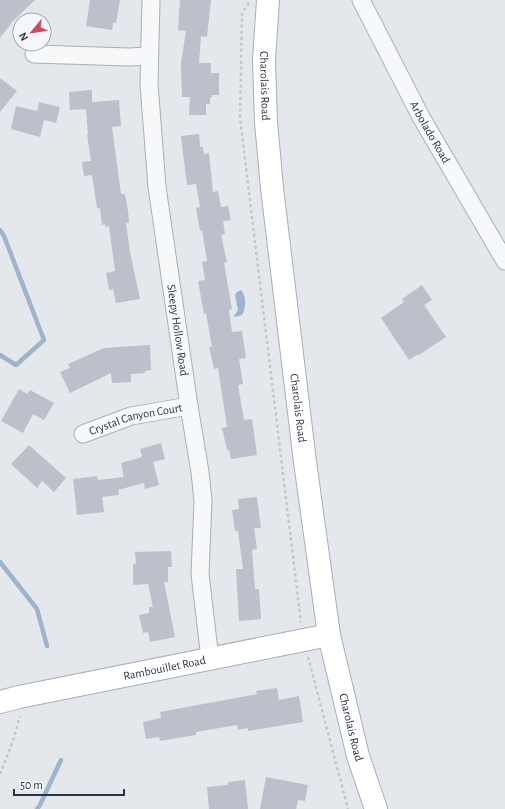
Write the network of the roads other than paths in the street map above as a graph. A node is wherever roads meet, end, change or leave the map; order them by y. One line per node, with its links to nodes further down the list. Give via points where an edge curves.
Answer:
1 (151, 0): 5 (street, Sleepy Hollow Road)
2 (268, 0): 9 (street, Charolais Road, via 264,60 272,188)
3 (361, 0): 6 (street, Arbolado Road, via 421,117)
4 (34, 54): 5 (street)
5 (149, 56): 7 (street, Sleepy Hollow Road, via 157,187)
6 (505, 262)
7 (189, 406): 8 (street, Crystal Canyon Court, via 131,416); 10 (street, Sleepy Hollow Road, via 203,502 200,574)
8 (83, 434)
9 (329, 635): 10 (street, Rambouillet Road); 12 (street, Charolais Road, via 358,756)
10 (210, 659): 11 (street, Rambouillet Road)
11 (10, 699)
12 (376, 809)

